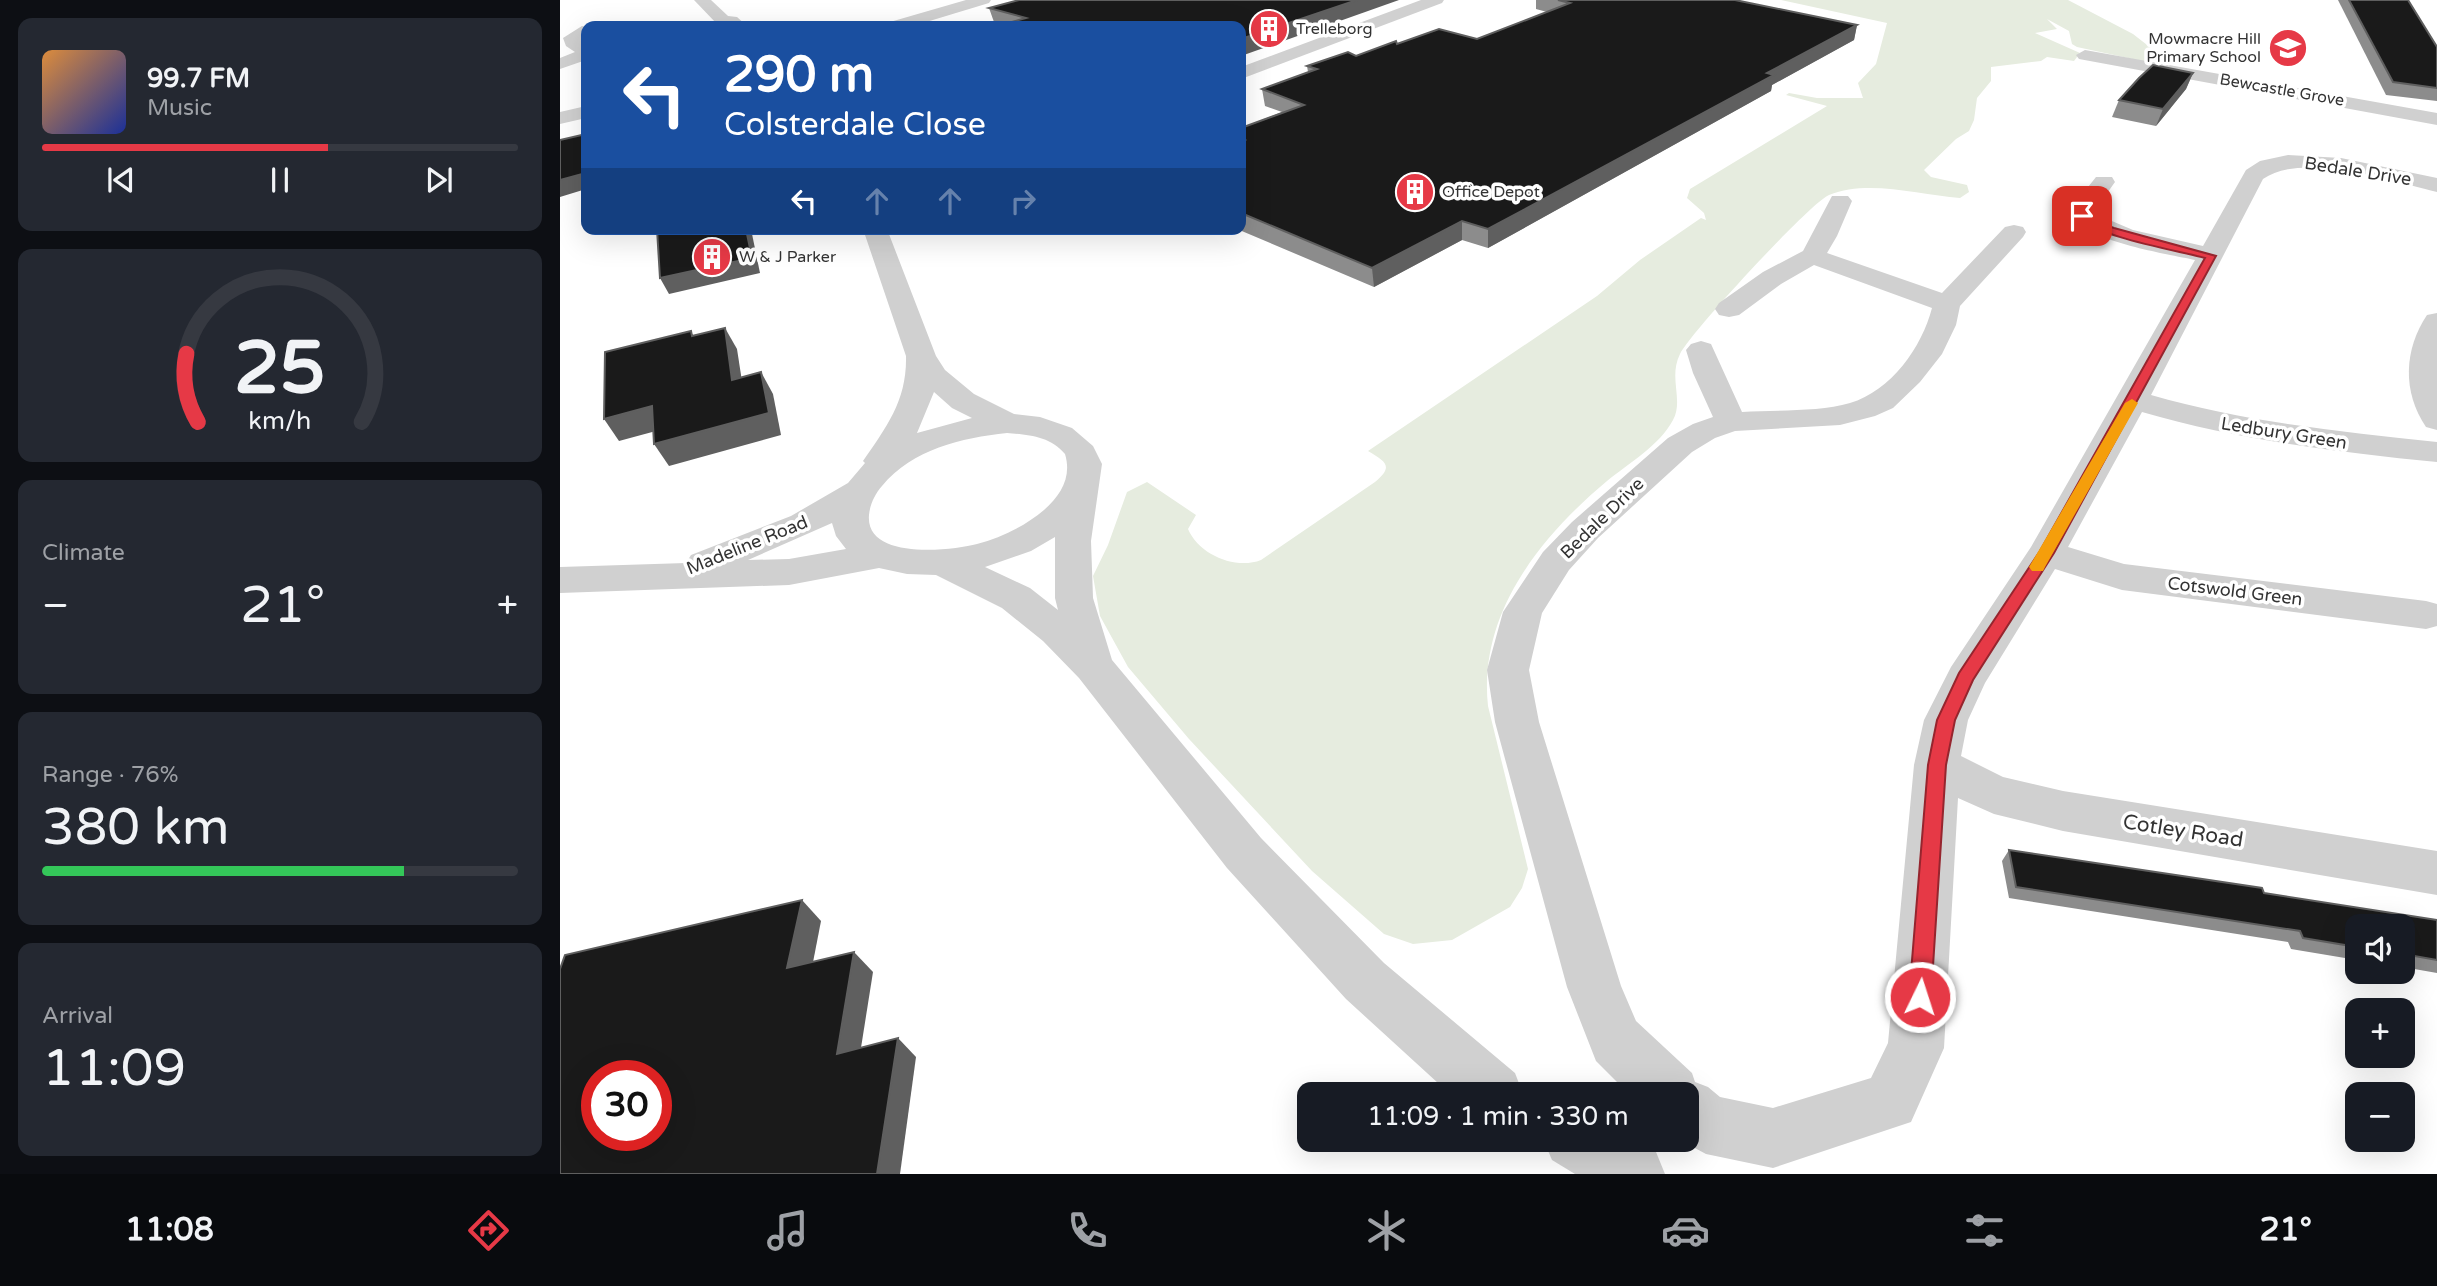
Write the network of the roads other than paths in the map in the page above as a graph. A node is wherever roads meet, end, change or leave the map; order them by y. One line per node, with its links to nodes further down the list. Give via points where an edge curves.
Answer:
1 (702, 0): 4 (street)
2 (983, 0): 5 (street)
3 (1436, 0): 11 (street)
4 (725, 21)
5 (913, 21)
6 (581, 32): 7 (street, via 572,38)
7 (581, 48)
8 (581, 55): 10 (street)
9 (2085, 55): 14 (street, Bewcastle Grove)
10 (561, 71)
11 (1246, 72)
12 (581, 113): 13 (street)
13 (560, 118)
14 (2437, 120)
15 (2105, 182): 21 (street, via 2081,211 2088,222)
16 (2437, 185): 21 (street, Bedale Drive, via 2321,163 2267,165 2254,175)
17 (1840, 201): 20 (street)
18 (2014, 232): 22 (street, Bedale Drive)
19 (877, 235): 26 (street)
20 (1812, 256): 22 (street); 23 (street)
21 (2211, 256): 27 (street, Bedale Drive)
22 (1947, 304): 29 (street, Bedale Drive, via 1927,354 1882,401 1840,415)
23 (1728, 309)
24 (2437, 321): 28 (street, via 2426,345 2422,372)
25 (1701, 350): 29 (street)
26 (921, 356): 30 (street, via 957,397); 32 (street, via 923,376 917,403 897,440)
27 (2133, 400): 31 (street, Ledbury Green, via 2262,432); 34 (street, Bedale Drive)
28 (2437, 420)
29 (1731, 422): 44 (street, Bedale Drive, via 1680,445 1584,530 1556,561 1523,612 1508,670 1517,722 1594,987 1616,1041)
30 (1007, 423): 32 (street, via 945,433 915,445); 33 (street, via 1063,434 1078,447 1086,463)
31 (2437, 452)
32 (862, 485): 35 (street, via 850,511 851,528 861,544); 37 (street, Madeline Road, via 804,524)
33 (1080, 492): 36 (street, via 1059,516 1027,538 986,554); 40 (street, via 1073,541 1074,598)
34 (2046, 553): 39 (street, Cotswold Green, via 2122,577); 41 (street, Bedale Drive, via 1966,678 1946,720)
35 (880, 555): 36 (street, via 908,562); 37 (street, Madeline Road, via 789,572)
36 (942, 562): 40 (street, via 1016,598)
37 (673, 574): 38 (street, Madeline Road)
38 (560, 580)
39 (2426, 615)
40 (1094, 667): 43 (street, via 1244,853 1365,981)
41 (1937, 765): 42 (street, Cotley Road, via 1994,794 2063,811); 45 (street, Bedale Drive, via 1916,1048 1890,1101 1773,1138 1706,1124)
42 (2437, 873)
43 (1480, 1082)
44 (1659, 1082)
45 (1699, 1118)
46 (1596, 1152): 47 (street)
47 (1634, 1174)

